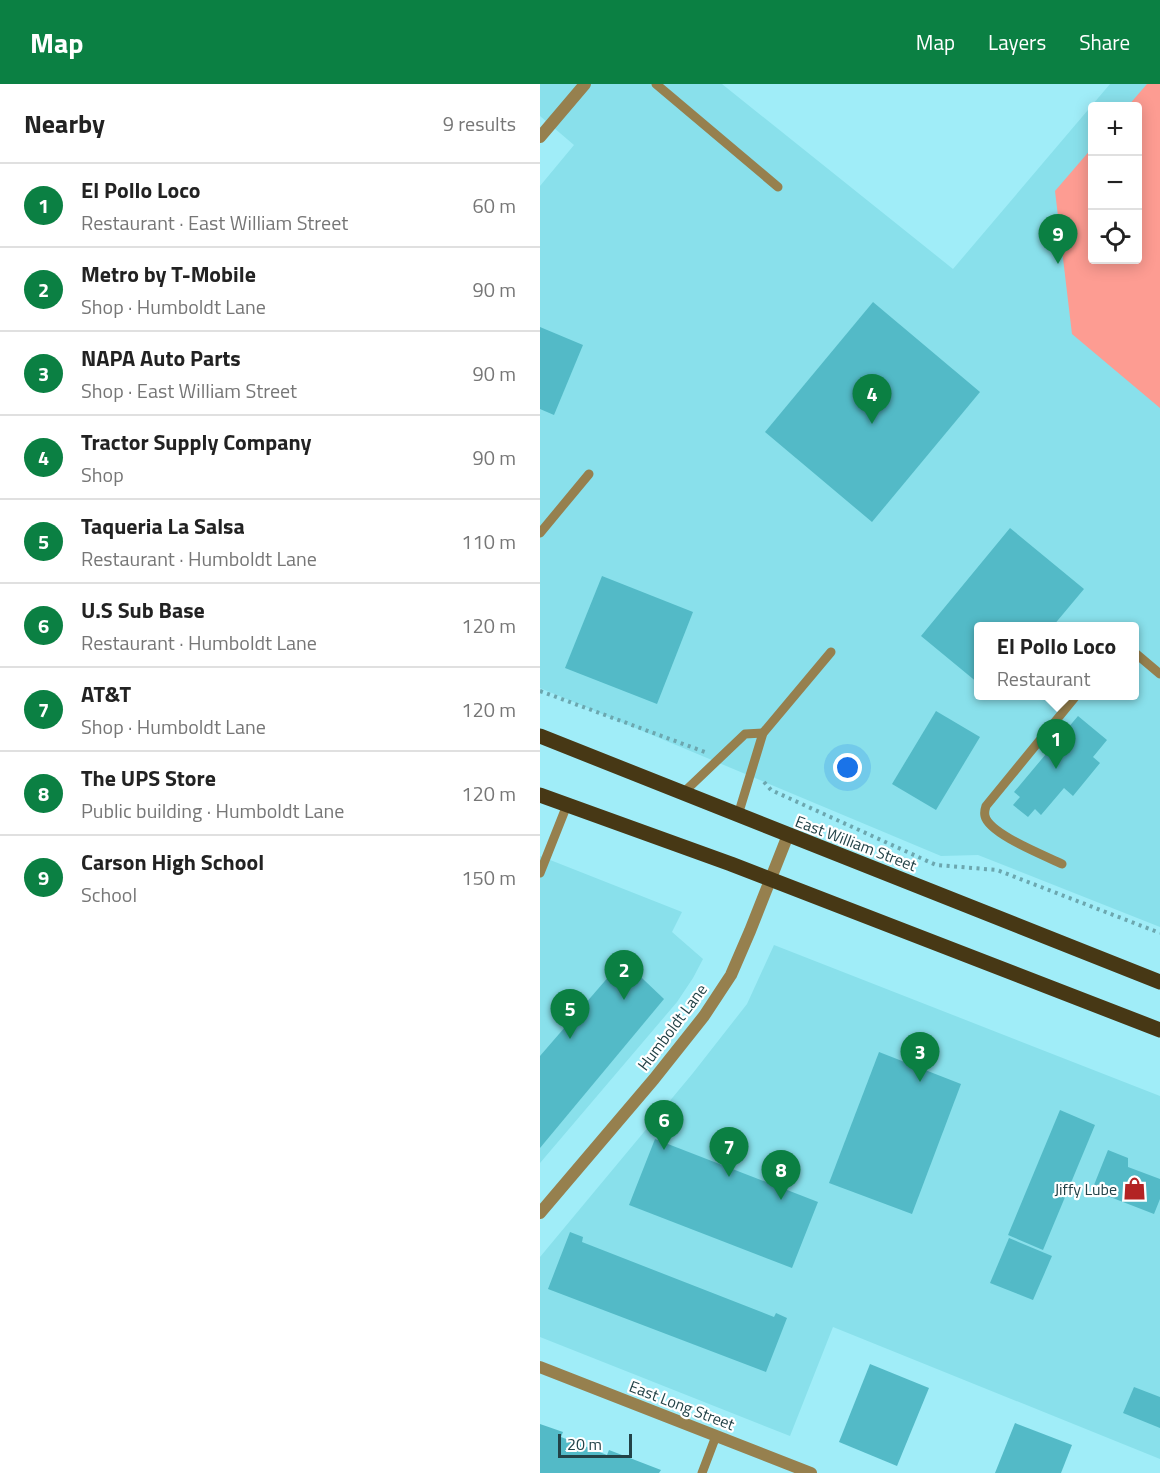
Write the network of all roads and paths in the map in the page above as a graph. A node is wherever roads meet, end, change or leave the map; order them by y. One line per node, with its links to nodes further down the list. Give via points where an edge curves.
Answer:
1 (585, 84): 3 (street)
2 (656, 84): 4 (lane)
3 (540, 137)
4 (778, 187)
5 (589, 474): 6 (lane)
6 (540, 533)
7 (831, 652): 12 (lane)
8 (1139, 656): 9 (lane)
9 (1160, 674)
10 (540, 691): 14 (path)
11 (1073, 700): 21 (lane, via 986,806 985,816 1000,833)
12 (763, 732): 14 (lane, via 745,734); 15 (lane)
13 (540, 736): 16 (main road, East William Street)
14 (720, 758): 16 (lane)
15 (752, 770): 19 (lane); 24 (path, via 771,790 936,865 997,870)
16 (683, 793): 19 (main road, East William Street)
17 (540, 795): 18 (main road)
18 (567, 805): 22 (lane); 23 (main road)
19 (738, 815): 20 (main road, East William Street)
20 (788, 835): 23 (street, Humboldt Lane); 25 (main road, East William Street)
21 (1062, 864)
22 (540, 873)
23 (771, 879): 26 (main road); 27 (street, Humboldt Lane, via 731,975 704,1016)
24 (1160, 933)
25 (1160, 982)
26 (1160, 1030)
27 (540, 1213)
28 (540, 1367): 29 (street, East Long Street)
29 (716, 1436): 30 (lane); 31 (street, East Long Street)
30 (702, 1473)
31 (811, 1473)

